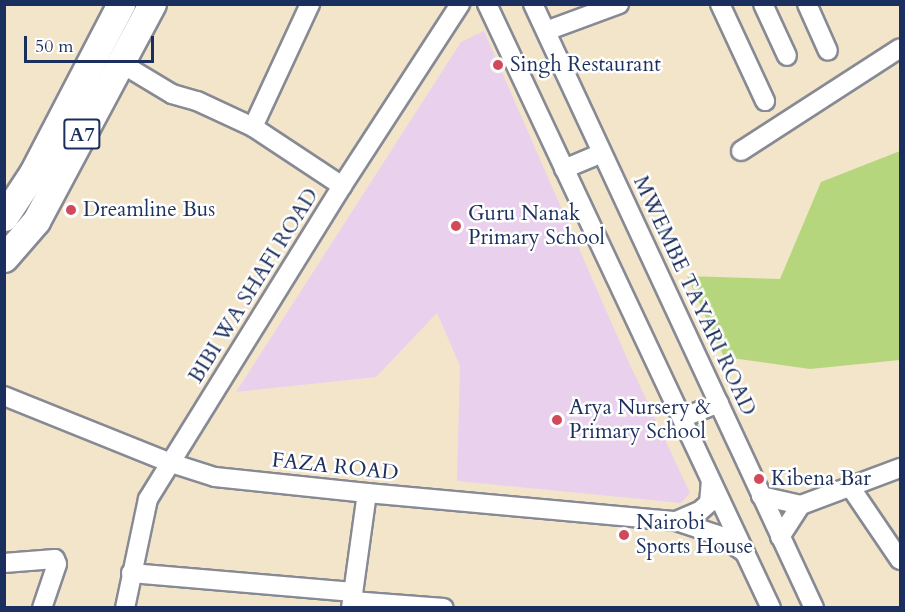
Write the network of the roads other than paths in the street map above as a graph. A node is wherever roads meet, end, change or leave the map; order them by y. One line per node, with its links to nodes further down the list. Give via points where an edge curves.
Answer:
1 (121, 4): 22 (highway, A7, via 33,173)
2 (152, 4): 15 (highway, A7)
3 (310, 4): 17 (street)
4 (460, 4): 21 (street, BIBI WA SHAFI ROAD)
5 (488, 4): 20 (street)
6 (533, 4): 11 (street, MWEMBE TAYARI ROAD)
7 (619, 4): 11 (street)
8 (720, 4): 16 (street)
9 (763, 4): 14 (street)
10 (807, 4): 13 (street)
11 (546, 31): 19 (street, MWEMBE TAYARI ROAD)
12 (900, 48): 18 (street)
13 (828, 51)
14 (787, 56)
15 (119, 62): 17 (street, via 172,94); 23 (highway, A7, via 36,221)
16 (765, 101)
17 (253, 127): 21 (street)
18 (741, 151)
19 (602, 153): 20 (street); 25 (street, MWEMBE TAYARI ROAD)
20 (564, 169): 26 (street)
21 (342, 186): 27 (street, BIBI WA SHAFI ROAD)
22 (4, 218)
23 (4, 258)
24 (4, 396): 27 (street, FAZA ROAD)
25 (719, 403): 26 (street); 32 (street, MWEMBE TAYARI ROAD)
26 (682, 418): 29 (street)
27 (171, 463): 31 (street, FAZA ROAD, via 215,477); 39 (street, BIBI WA SHAFI ROAD, via 144,509)
28 (900, 468): 30 (street)
29 (711, 481): 34 (street, via 709,503); 36 (street)
30 (851, 488): 33 (street); 37 (street)
31 (367, 493): 34 (street, FAZA ROAD); 40 (street)
32 (761, 496): 33 (street); 35 (street, MWEMBE TAYARI ROAD)
33 (801, 505): 35 (street)
34 (676, 521): 36 (street, FAZA ROAD, via 721,536)
35 (780, 537): 45 (street, MWEMBE TAYARI ROAD)
36 (745, 553): 44 (street)
37 (900, 560)
38 (4, 563): 41 (street, via 56,559)
39 (131, 573): 40 (street); 42 (street, BIBI WA SHAFI ROAD)
40 (352, 600): 43 (street)
41 (42, 608)
42 (124, 608)
43 (444, 608)
44 (771, 608)
45 (814, 608)

